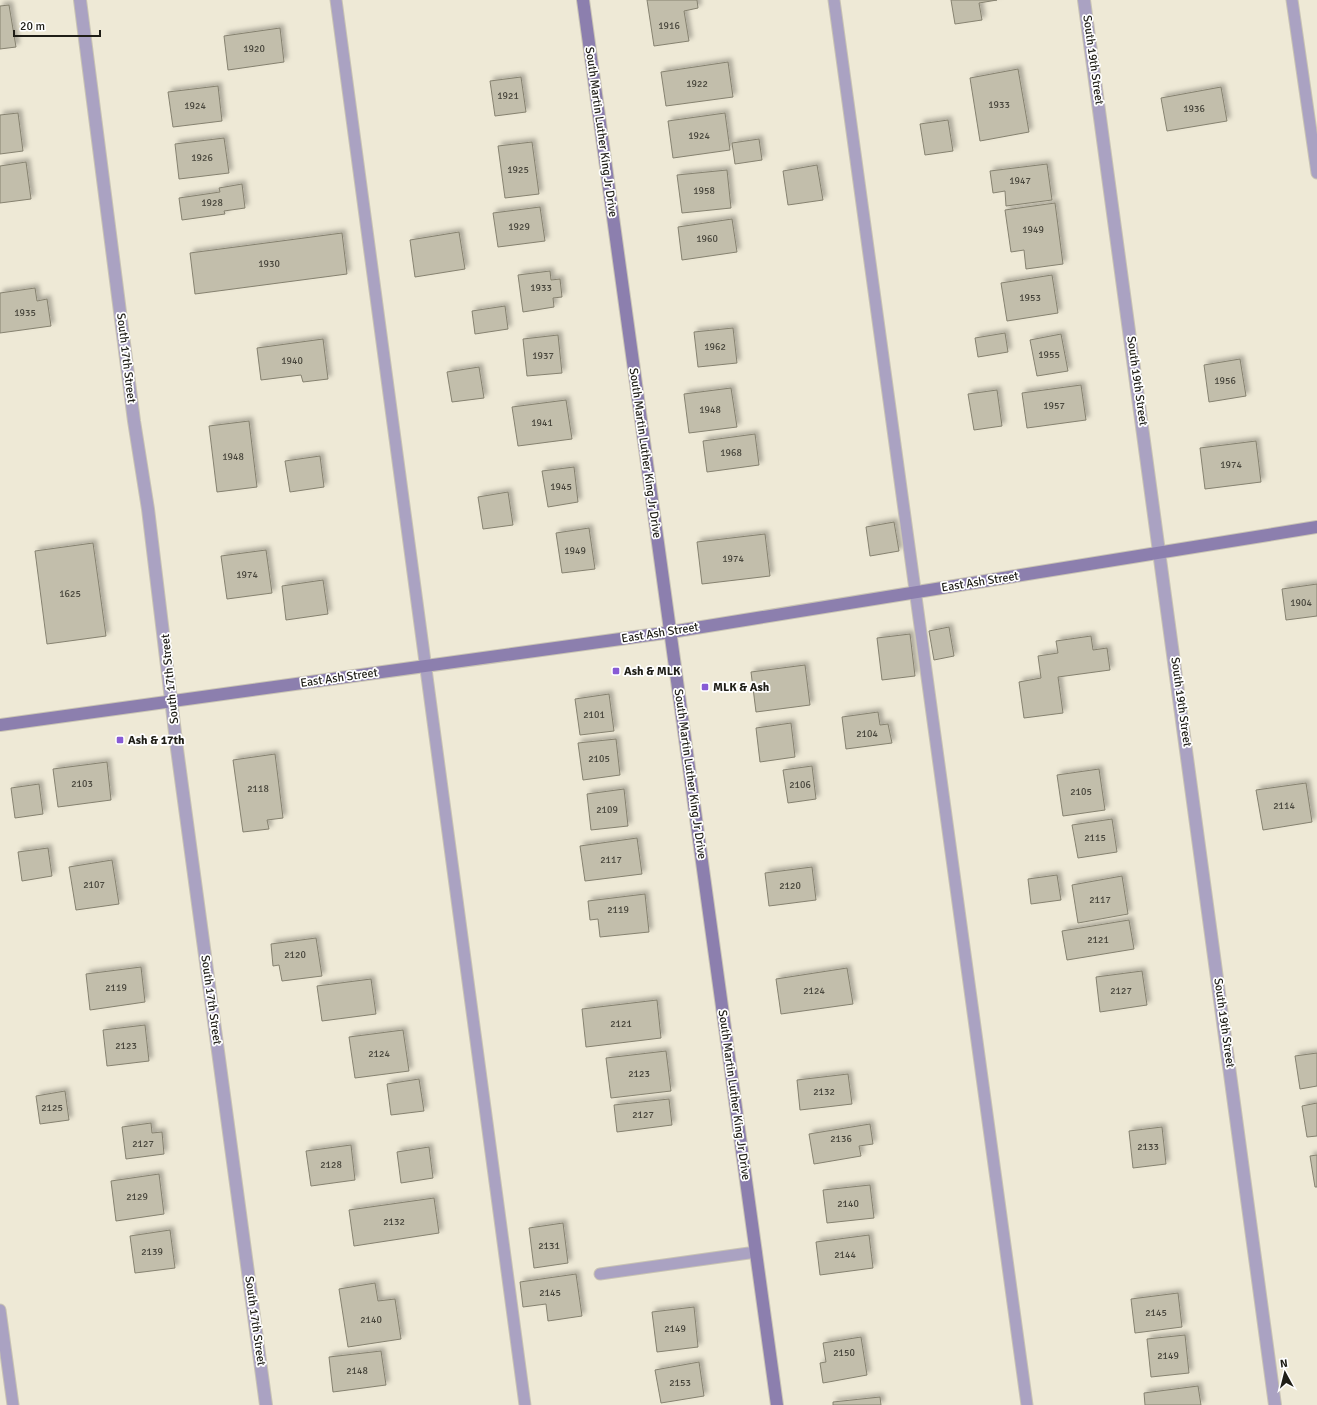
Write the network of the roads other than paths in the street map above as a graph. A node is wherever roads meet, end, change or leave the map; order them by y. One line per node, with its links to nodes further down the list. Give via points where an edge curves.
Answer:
1 (80, 0): 13 (street, South 17th Street)
2 (336, 0): 12 (lane)
3 (583, 0): 11 (street, South Martin Luther King Jr Drive)
4 (834, 0): 10 (lane)
5 (1084, 0): 9 (street, South 19th Street)
6 (1292, 0): 7 (lane)
7 (1317, 173)
8 (1317, 527): 9 (street, East Ash Street)
9 (1160, 553): 10 (street, East Ash Street); 23 (street, South 19th Street)
10 (916, 593): 11 (street, East Ash Street); 22 (lane)
11 (671, 632): 12 (street, East Ash Street); 15 (street, South Martin Luther King Jr Drive)
12 (425, 666): 13 (street, East Ash Street); 20 (lane)
13 (172, 701): 14 (street, East Ash Street); 19 (street, South 17th Street)
14 (0, 725)
15 (756, 1252): 16 (lane); 21 (street, South Martin Luther King Jr Drive)
16 (600, 1274)
17 (0, 1310): 18 (lane)
18 (13, 1405)
19 (266, 1405)
20 (524, 1405)
21 (777, 1405)
22 (1027, 1405)
23 (1275, 1405)

